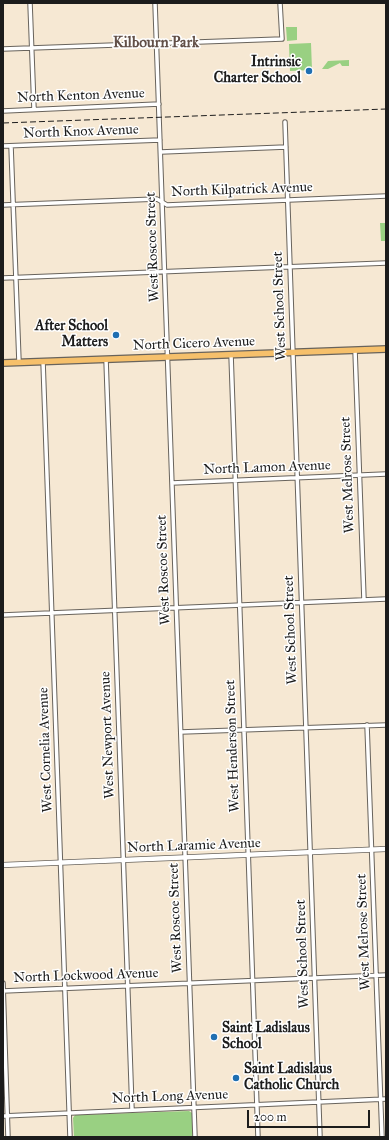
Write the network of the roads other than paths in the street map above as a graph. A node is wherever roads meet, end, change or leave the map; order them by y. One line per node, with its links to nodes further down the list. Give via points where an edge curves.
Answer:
1 (30, 3): 5 (street)
2 (155, 3): 4 (street, West Roscoe Street)
3 (280, 3): 4 (street, via 282,39)
4 (157, 44): 5 (street); 7 (street, West Roscoe Street)
5 (32, 48): 6 (street); 8 (street)
6 (3, 49)
7 (159, 104): 8 (street, North Kenton Avenue); 11 (street, West Roscoe Street)
8 (34, 109): 9 (street, North Kenton Avenue)
9 (3, 111)
10 (285, 122): 14 (street, West School Street)
11 (160, 140): 13 (street, North Knox Avenue); 15 (street, West Roscoe Street)
12 (3, 146): 13 (street, North Knox Avenue)
13 (11, 146): 20 (street)
14 (286, 147): 15 (street); 17 (street, West School Street)
15 (161, 152): 18 (street, West Roscoe Street)
16 (386, 196): 17 (street, North Kilpatrick Avenue)
17 (288, 200): 18 (street, North Kilpatrick Avenue, via 168,205); 22 (street, West School Street)
18 (162, 202): 20 (street, North Kilpatrick Avenue, via 157,199); 23 (street, West Roscoe Street)
19 (3, 205): 20 (street, North Kilpatrick Avenue)
20 (13, 205): 25 (street)
21 (386, 263): 22 (street)
22 (290, 267): 23 (street); 28 (street, West School Street)
23 (165, 272): 25 (street); 30 (street, West Roscoe Street)
24 (3, 278): 25 (street)
25 (16, 278): 32 (street)
26 (386, 348): 27 (main road, North Cicero Avenue)
27 (355, 350): 28 (main road, North Cicero Avenue); 36 (street, West Melrose Street)
28 (293, 352): 29 (main road, North Cicero Avenue); 37 (street, West School Street)
29 (231, 354): 30 (main road, North Cicero Avenue); 38 (street, West Henderson Street)
30 (168, 357): 31 (main road, North Cicero Avenue); 39 (street, West Roscoe Street)
31 (106, 359): 33 (main road, North Cicero Avenue); 45 (street, West Newport Avenue)
32 (19, 362): 33 (main road, North Cicero Avenue); 34 (main road, North Cicero Avenue)
33 (43, 362): 46 (street, West Cornelia Avenue)
34 (3, 363)
35 (386, 474): 36 (street, North Lamon Avenue)
36 (359, 475): 37 (street, North Lamon Avenue); 41 (street, West Melrose Street)
37 (297, 478): 38 (street, North Lamon Avenue); 42 (street, West School Street)
38 (235, 480): 39 (street, North Lamon Avenue); 43 (street, West Henderson Street)
39 (172, 483): 44 (street, West Roscoe Street)
40 (386, 599): 41 (street)
41 (364, 600): 42 (street)
42 (302, 602): 43 (street); 50 (street, West School Street)
43 (239, 605): 44 (street); 51 (street, West Henderson Street)
44 (177, 608): 45 (street); 52 (street, West Roscoe Street)
45 (115, 610): 46 (street); 58 (street, West Newport Avenue)
46 (52, 613): 47 (street); 59 (street, West Cornelia Avenue)
47 (3, 615)
48 (367, 725): 49 (street); 50 (street); 53 (street, West Melrose Street)
49 (386, 725)
50 (306, 728): 51 (street); 55 (street, West School Street)
51 (244, 730): 52 (street); 56 (street, West Henderson Street)
52 (181, 732): 57 (street, West Roscoe Street)
53 (372, 850): 54 (street, North Laramie Avenue); 55 (street, North Laramie Avenue); 61 (street, West Melrose Street)
54 (386, 850)
55 (310, 853): 56 (street, North Laramie Avenue); 63 (street, West School Street)
56 (248, 855): 57 (street, North Laramie Avenue); 64 (street, West Henderson Street)
57 (185, 858): 58 (street, North Laramie Avenue); 66 (street, West Roscoe Street)
58 (124, 860): 59 (street, North Laramie Avenue); 67 (street, West Newport Avenue)
59 (61, 863): 60 (street, North Laramie Avenue); 68 (street, West Cornelia Avenue)
60 (3, 865)
61 (376, 975): 62 (street, North Lockwood Avenue); 63 (street, North Lockwood Avenue); 70 (street, West Melrose Street)
62 (386, 975)
63 (315, 978): 64 (street, North Lockwood Avenue); 72 (street, West School Street)
64 (252, 980): 66 (street, North Lockwood Avenue); 73 (street, West Henderson Street)
65 (3, 983): 69 (street)
66 (190, 983): 67 (street, North Lockwood Avenue); 74 (street, West Roscoe Street)
67 (128, 986): 68 (street, North Lockwood Avenue); 75 (street, West Newport Avenue)
68 (65, 988): 69 (street, North Lockwood Avenue); 76 (street, West Cornelia Avenue)
69 (3, 991): 77 (street)
70 (381, 1099): 71 (street, North Long Avenue); 72 (street, North Long Avenue); 83 (street, West Melrose Street)
71 (386, 1099)
72 (319, 1102): 73 (street, North Long Avenue); 82 (street, West School Street)
73 (256, 1104): 74 (street, North Long Avenue); 81 (street, West Henderson Street)
74 (194, 1107): 75 (street, North Long Avenue); 80 (street, West Roscoe Street)
75 (132, 1110): 76 (street, North Long Avenue)
76 (69, 1113): 77 (street, North Long Avenue); 79 (street, West Cornelia Avenue)
77 (5, 1116): 78 (street)
78 (8, 1137)
79 (70, 1137)
80 (195, 1137)
81 (258, 1137)
82 (320, 1137)
83 (382, 1137)

